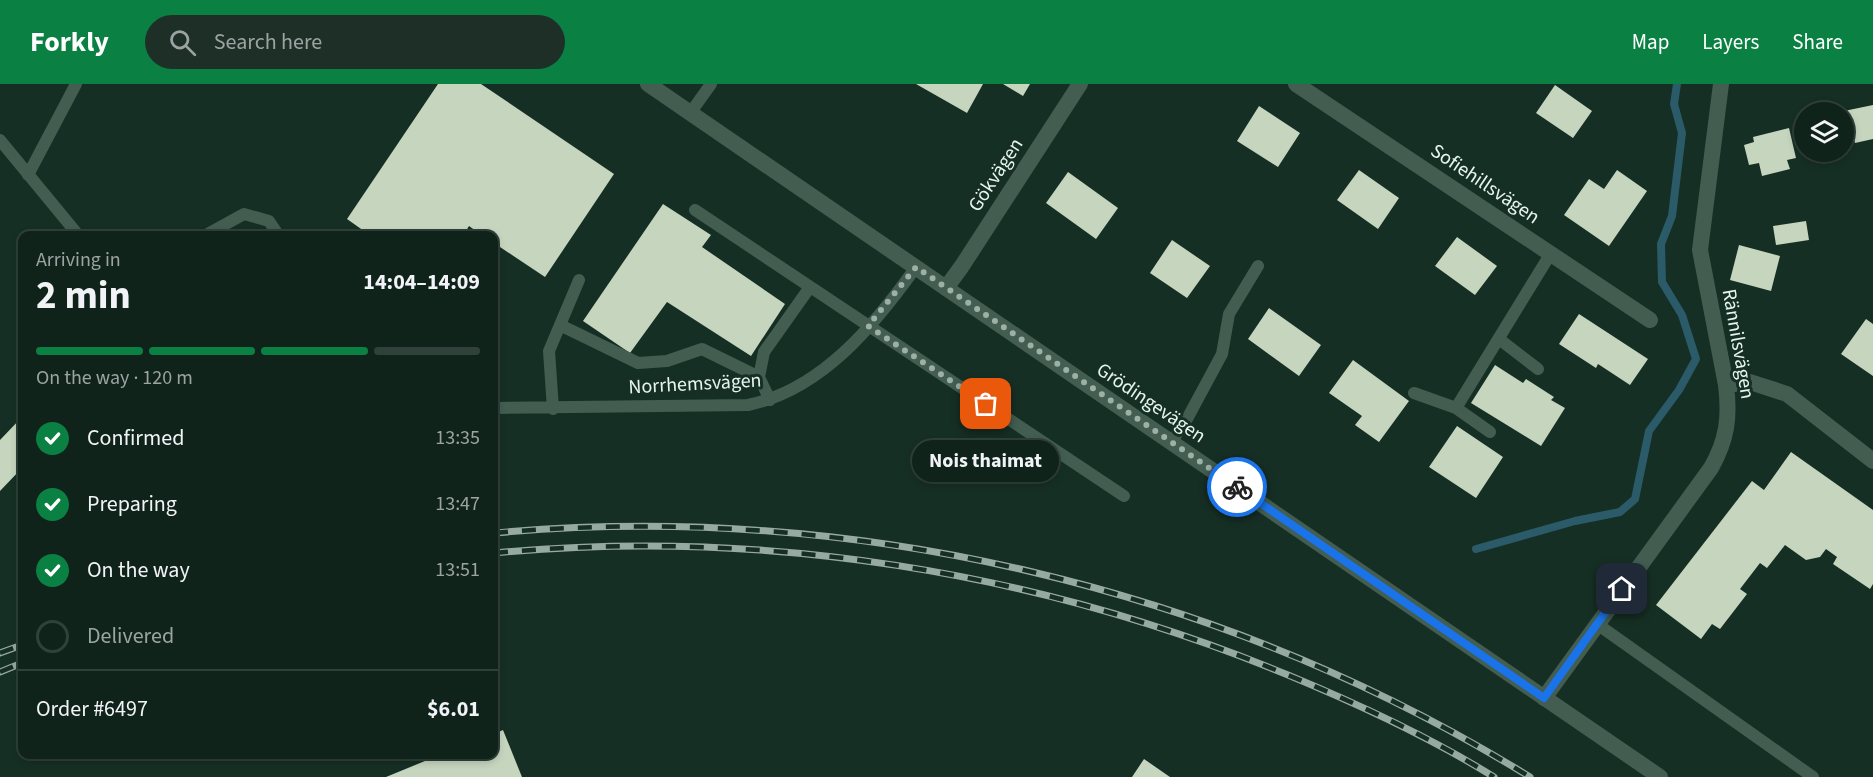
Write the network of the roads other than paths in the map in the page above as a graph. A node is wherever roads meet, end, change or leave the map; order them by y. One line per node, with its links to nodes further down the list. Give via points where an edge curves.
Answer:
1 (76, 84): 9 (lane)
2 (648, 84): 7 (street, Grödingevägen)
3 (711, 84): 7 (lane)
4 (1080, 84): 19 (street, Gökvägen)
5 (1296, 84): 14 (street, Sofiehillsvägen)
6 (1721, 84): 26 (street, Rännilsvägen, via 1700,250)
7 (691, 112): 16 (street, Grödingevägen)
8 (0, 140): 9 (lane)
9 (28, 175): 11 (lane)
10 (695, 210): 18 (lane)
11 (75, 231)
12 (213, 231): 13 (lane, via 244,214 269,221)
13 (276, 231)
14 (1551, 253): 20 (street, Sofiehillsvägen); 23 (lane)
15 (1258, 266): 33 (lane, via 1229,314 1222,354)
16 (916, 267): 19 (street, Grödingevägen); 22 (lane, Norrhemsvägen)
17 (579, 280): 21 (lane)
18 (810, 287): 22 (lane); 25 (lane, via 764,352)
19 (946, 288): 33 (street, Grödingevägen)
20 (1650, 320)
21 (560, 324): 25 (lane, via 638,363 667,361 702,349); 31 (lane, via 549,351)
22 (868, 326): 28 (lane, Norrhemsvägen, via 850,348 826,367); 35 (lane)
23 (1499, 339): 24 (lane); 30 (lane)
24 (1538, 369)
25 (759, 377): 28 (lane)
26 (1726, 385): 34 (street, via 1750,382 1787,394); 36 (street, Rännilsvägen, via 1728,423 1722,450)
27 (1414, 393): 30 (lane)
28 (770, 400): 31 (lane, Norrhemsvägen, via 748,405)
29 (498, 408): 31 (lane, Norrhemsvägen)
30 (1456, 408): 32 (lane)
31 (553, 409)
32 (1490, 432)
33 (1171, 442): 37 (street, Grödingevägen)
34 (1873, 461)
35 (1124, 496)
36 (1597, 624): 37 (street, Rännilsvägen); 39 (lane)
37 (1544, 698): 38 (street, Grödingevägen)
38 (1660, 777)
39 (1813, 777)

